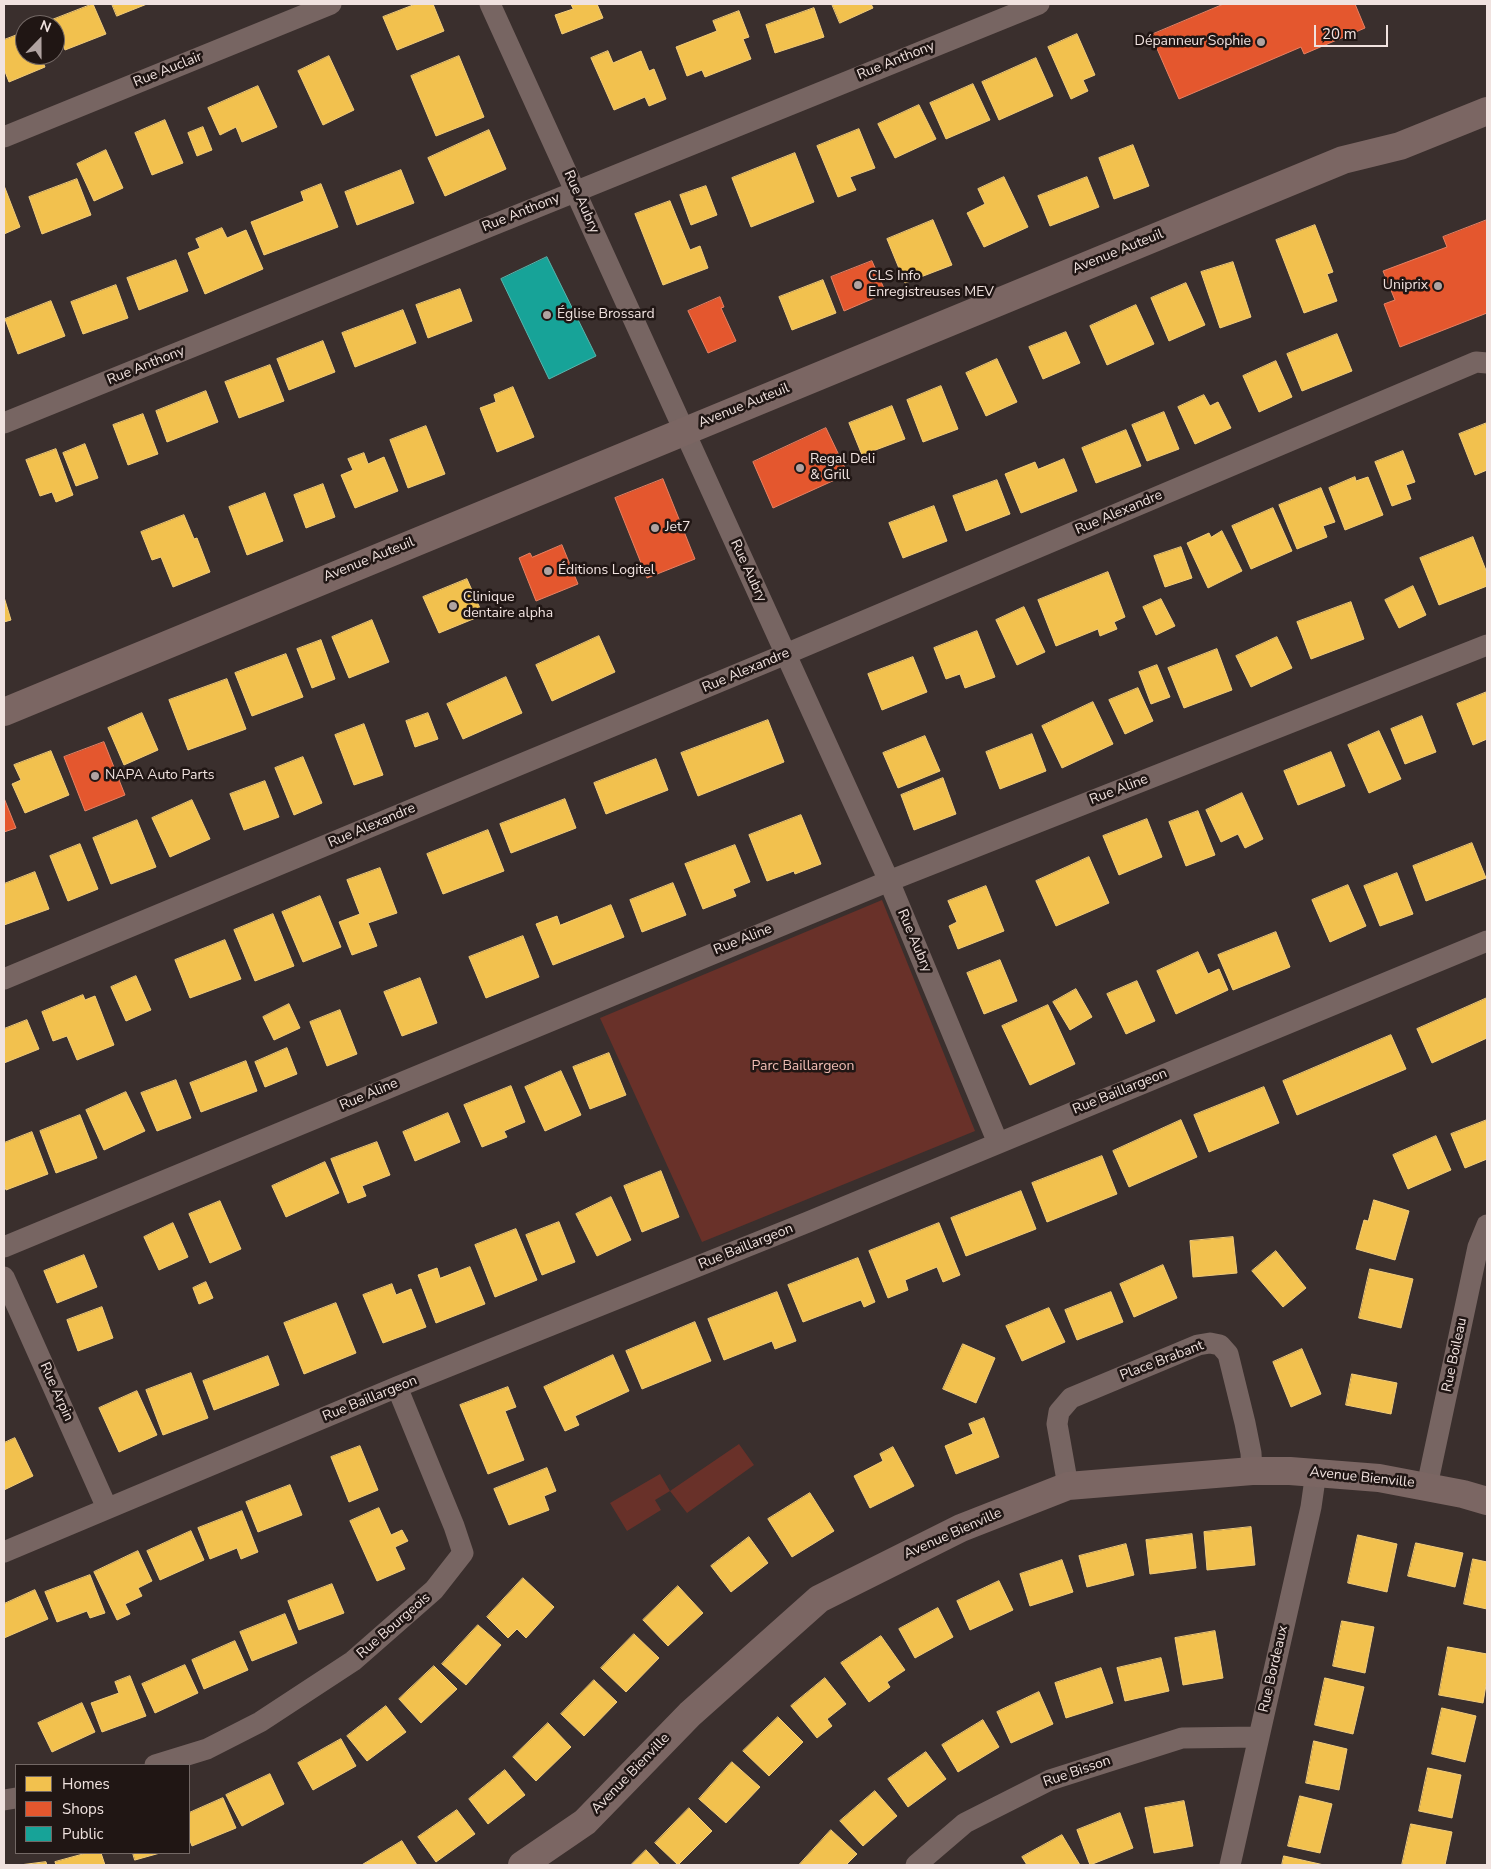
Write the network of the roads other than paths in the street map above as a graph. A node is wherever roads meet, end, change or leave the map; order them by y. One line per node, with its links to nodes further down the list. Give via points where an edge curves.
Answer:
1 (331, 4): 5 (street, Rue Auclair)
2 (490, 4): 6 (street, Rue Aubry)
3 (1039, 4): 6 (street, Rue Anthony)
4 (1487, 111): 9 (street, Avenue Auteuil, via 1400,146 1343,160)
5 (4, 137)
6 (576, 191): 8 (street, Rue Anthony); 9 (street, Rue Aubry)
7 (1487, 362): 11 (street, Rue Alexandre, via 1476,362)
8 (4, 423)
9 (684, 430): 11 (street, Rue Aubry); 12 (street, Avenue Auteuil)
10 (1487, 645): 13 (street, Rue Aline)
11 (786, 654): 13 (street, Rue Aubry); 15 (street, Rue Alexandre)
12 (4, 712)
13 (889, 881): 16 (street, Rue Aubry); 18 (street, Rue Aline)
14 (1487, 941): 16 (street, Rue Baillargeon)
15 (4, 979)
16 (998, 1143): 20 (street, Rue Baillargeon)
17 (1487, 1225): 24 (street, Rue Boileau, via 1478,1247)
18 (4, 1247)
19 (4, 1276): 26 (street, Rue Arpin)
20 (397, 1387): 26 (street, Rue Baillargeon); 29 (street, Rue Bourgeois, via 463,1553 434,1590 353,1660 260,1722 206,1749)
21 (1252, 1470): 22 (street, Avenue Bienville); 23 (street, Avenue Bienville); 23 (street, Place Brabant, via 1245,1422 1228,1354 1220,1345 1210,1343 1198,1345 1071,1398 1059,1412 1057,1424)
22 (1316, 1472): 24 (street, Avenue Bienville); 28 (street, Rue Bordeaux, via 1312,1507)
23 (1068, 1486): 30 (street, Avenue Bienville, via 961,1528 819,1599 690,1714 585,1822)
24 (1427, 1486): 25 (street, Avenue Bienville)
25 (1487, 1501)
26 (108, 1508): 27 (street, Rue Baillargeon)
27 (4, 1552)
28 (1258, 1737): 31 (street, Rue Bisson, via 1182,1738 1050,1780 965,1823); 32 (street, Rue Bordeaux)
29 (157, 1764)
30 (522, 1865)
31 (916, 1865)
32 (1230, 1865)

